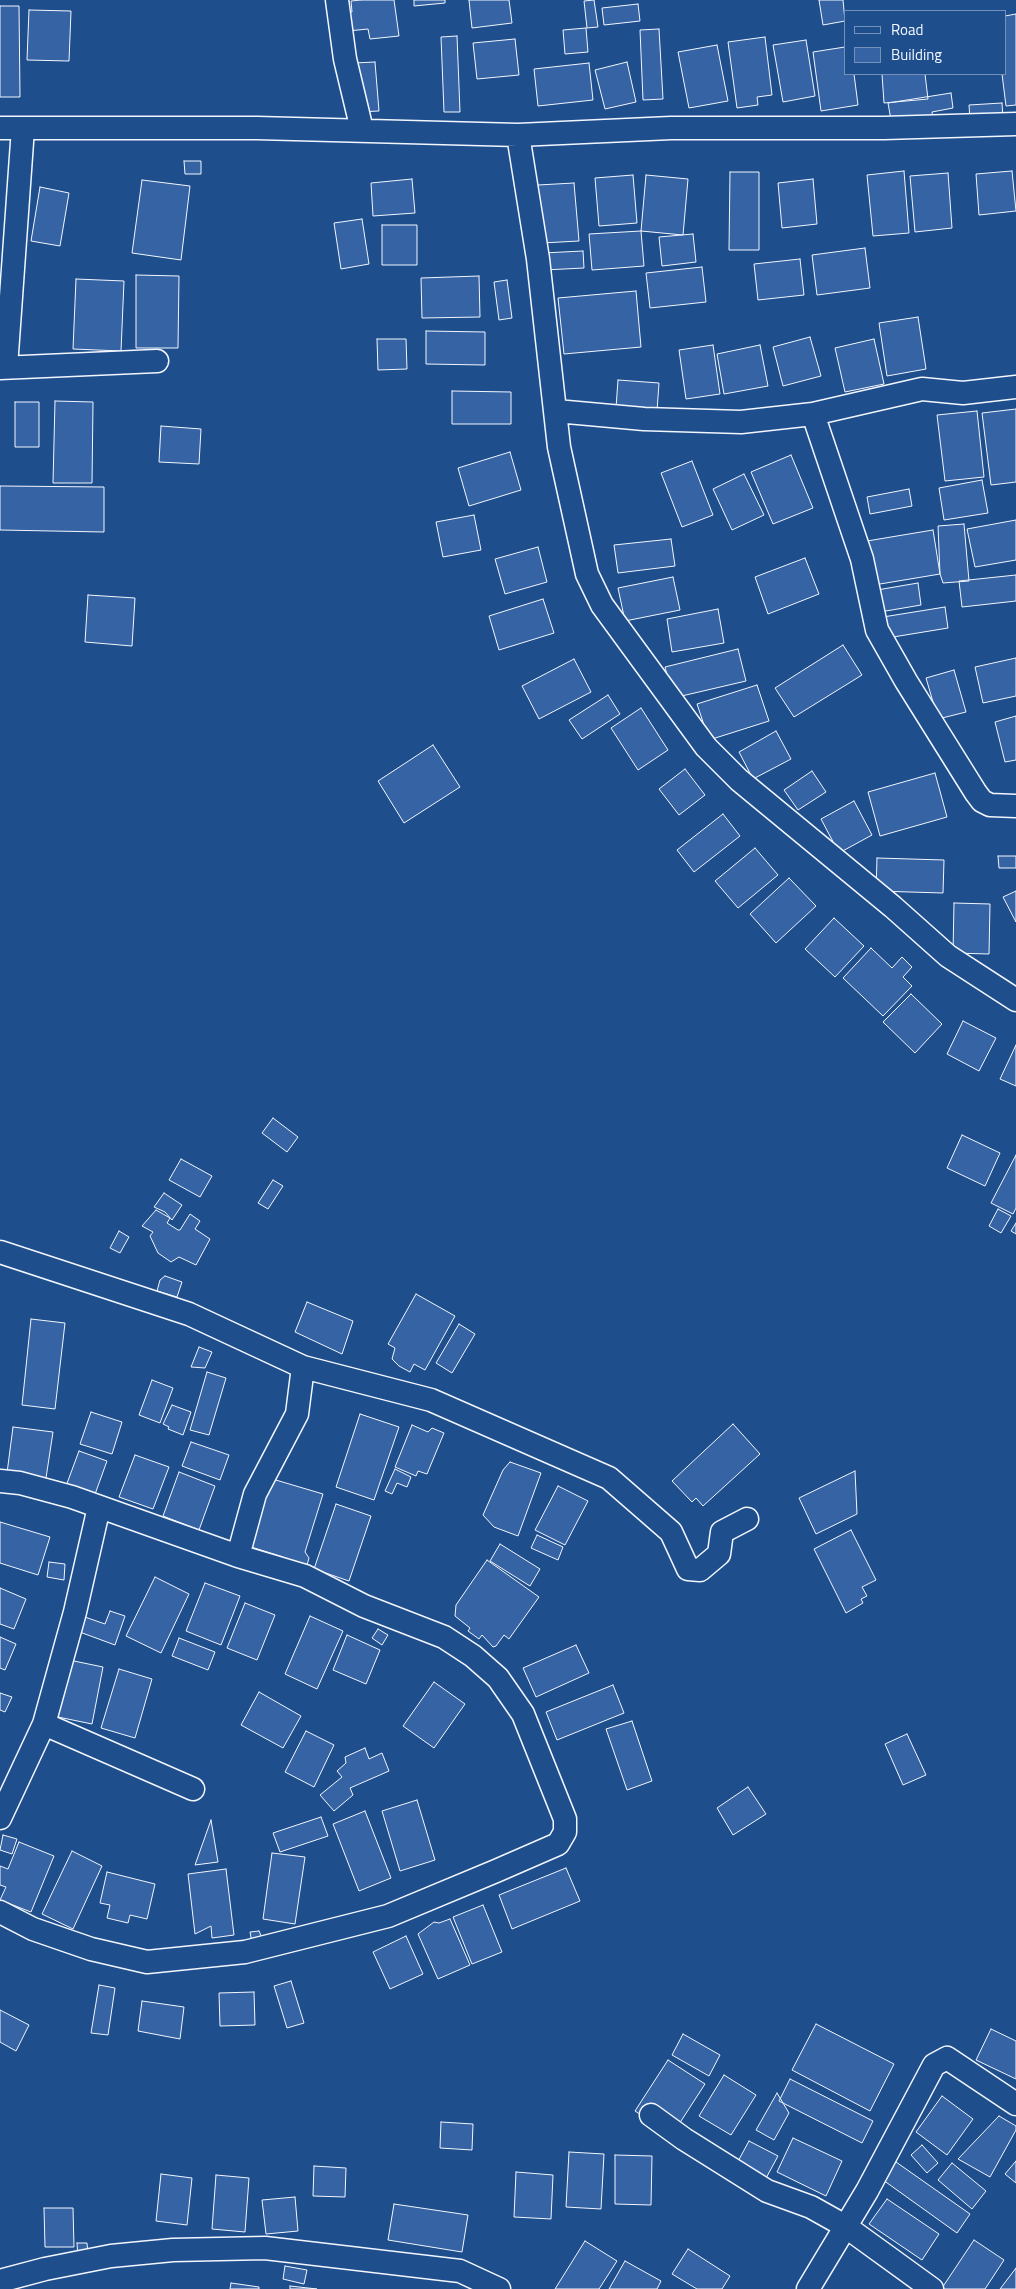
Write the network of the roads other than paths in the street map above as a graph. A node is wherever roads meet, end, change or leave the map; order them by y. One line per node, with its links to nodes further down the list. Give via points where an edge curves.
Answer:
1 (337, 0): 5 (street, via 345,59)
2 (1016, 124): 6 (street, via 670,128)
3 (0, 128): 4 (street)
4 (23, 128): 5 (street); 8 (street)
5 (362, 130): 6 (street)
6 (518, 134): 10 (street, via 538,259)
7 (156, 361): 8 (street)
8 (3, 368)
9 (1016, 387): 11 (street, via 963,393 922,389)
10 (556, 411): 11 (street, via 644,419 741,422); 13 (street, via 559,448 587,574 619,631 706,747 739,780 948,956)
11 (813, 414): 12 (street, via 862,559 877,630 976,794 990,805)
12 (1016, 806)
13 (1016, 1000)
14 (0, 1252): 15 (street, via 189,1314)
15 (303, 1367): 18 (street, via 431,1400 609,1478 671,1532 688,1568 700,1570 719,1554 722,1532); 19 (street, via 297,1414 255,1494)
16 (0, 1481): 17 (street, via 55,1492)
17 (99, 1507): 19 (street); 20 (street, via 75,1612)
18 (747, 1519)
19 (238, 1556): 23 (street, via 305,1576 364,1606 444,1637 498,1678 523,1714 565,1820 565,1832 558,1844 388,1916 245,1952 147,1962 91,1949 33,1929)
20 (44, 1724): 21 (street); 22 (street)
21 (193, 1790)
22 (0, 1818)
23 (0, 1912)
24 (1016, 2104): 26 (street, via 947,2058 934,2065)
25 (651, 2115): 26 (street, via 767,2191 811,2207)
26 (845, 2226): 29 (street); 30 (street)
27 (0, 2281): 28 (street, via 111,2256 173,2250 265,2248 460,2271)
28 (499, 2289)
29 (808, 2289)
30 (932, 2289)

